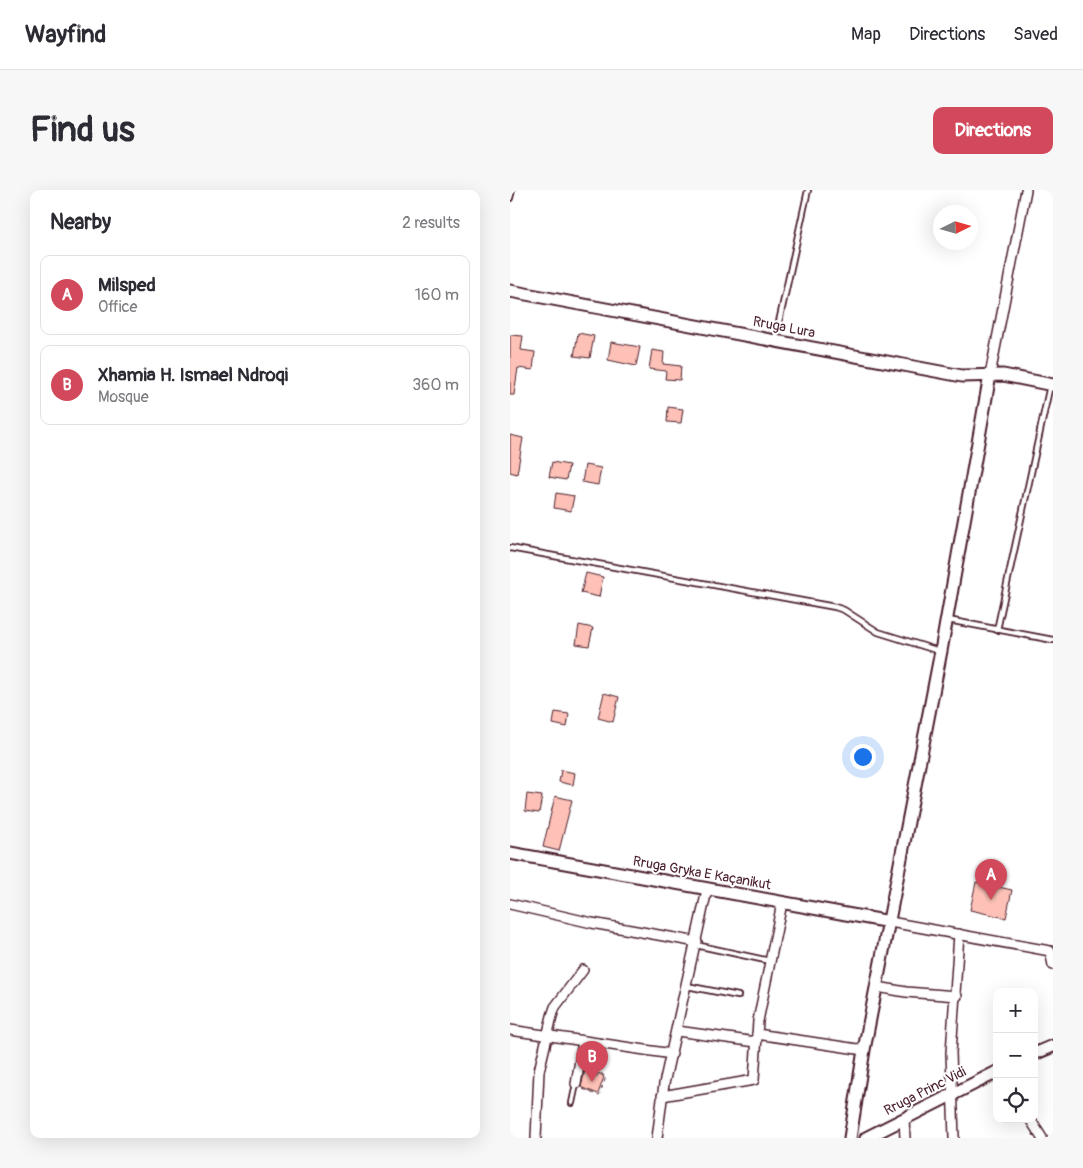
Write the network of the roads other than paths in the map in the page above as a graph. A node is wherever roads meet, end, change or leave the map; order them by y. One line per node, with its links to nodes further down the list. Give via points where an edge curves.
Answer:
1 (512, 190): 4 (lane)
2 (808, 190): 6 (lane)
3 (1026, 190): 7 (street)
4 (510, 198)
5 (510, 290): 6 (street, Rruga Lura)
6 (775, 340): 7 (street, Rruga Lura, via 962,376)
7 (990, 375): 8 (street, Rruga Lura); 10 (street)
8 (1052, 385): 11 (lane)
9 (510, 548): 13 (lane, via 834,607 878,632)
10 (946, 620): 11 (lane); 13 (street)
11 (997, 630): 12 (lane)
12 (1053, 640)
13 (940, 651): 18 (street)
14 (510, 853): 15 (street, Rruga Gryka E Kaçanikut)
15 (708, 890): 16 (street, Rruga Gryka E Kaçanikut); 20 (street)
16 (782, 902): 18 (street, Rruga Gryka E Kaçanikut); 21 (street)
17 (510, 904): 20 (street)
18 (890, 922): 19 (street); 25 (street)
19 (959, 934): 22 (street, via 1050,951); 27 (street)
20 (696, 943): 21 (lane); 24 (street)
21 (770, 961): 31 (street)
22 (1053, 965)
23 (583, 970): 30 (street, via 555,1007)
24 (687, 986): 26 (lane); 29 (street)
25 (877, 987): 27 (street); 34 (street)
26 (738, 996)
27 (957, 996): 39 (street, via 951,1053)
28 (510, 1030): 30 (street)
29 (677, 1031): 31 (street); 36 (street)
30 (547, 1036): 32 (street); 44 (street, via 539,1071)
31 (756, 1038): 34 (street); 40 (street, via 754,1080)
32 (583, 1042): 36 (street); 38 (street)
33 (1053, 1046): 35 (street)
34 (864, 1050): 46 (street)
35 (1038, 1052)
36 (672, 1054): 40 (street)
37 (993, 1074): 39 (street, Rruga Princ Vidi)
38 (576, 1084): 41 (lane)
39 (951, 1095): 42 (street, Rruga Princ Vidi); 49 (street)
40 (662, 1096): 45 (street)
41 (572, 1103)
42 (904, 1119): 47 (street, Rruga Princ Vidi); 48 (street)
43 (1033, 1123): 50 (street)
44 (536, 1138)
45 (657, 1138)
46 (850, 1138)
47 (866, 1138)
48 (905, 1138)
49 (954, 1138)
50 (1042, 1138)

